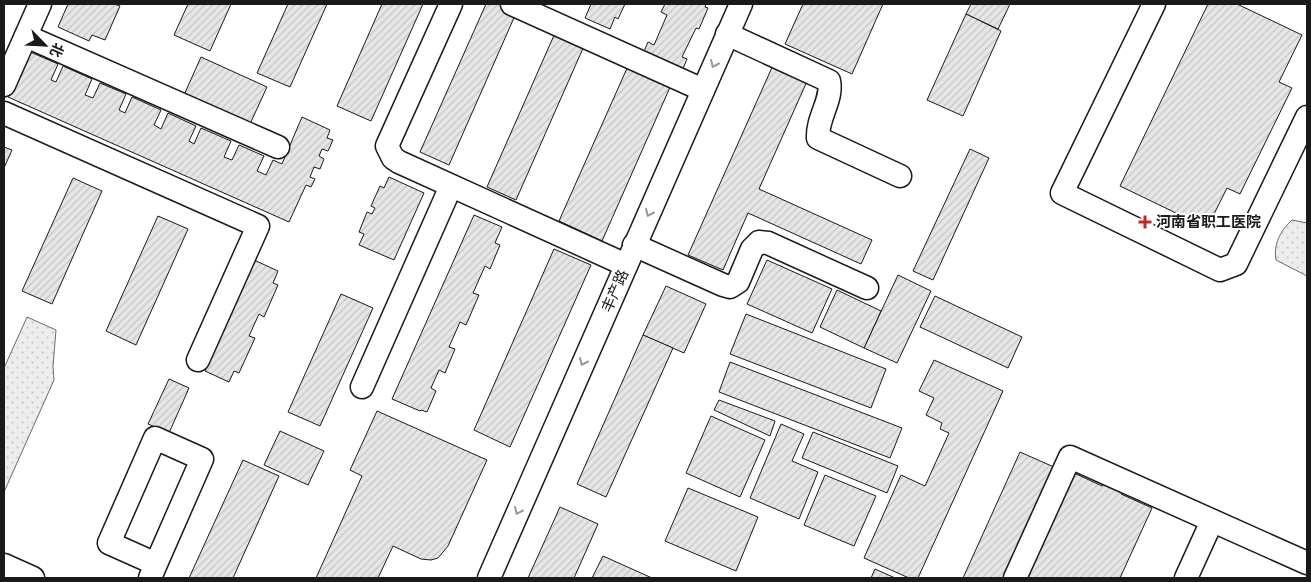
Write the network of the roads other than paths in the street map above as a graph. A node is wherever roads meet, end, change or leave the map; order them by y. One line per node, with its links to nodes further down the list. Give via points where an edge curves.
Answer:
1 (40, 4): 7 (street)
2 (452, 4): 14 (street, via 387,146 393,158)
3 (512, 4): 9 (street)
4 (741, 4): 6 (street, 丰产路)
5 (1154, 4): 11 (street, via 1062,193 1220,270 1236,264)
6 (727, 34): 9 (street, 丰产路, one-way to 9); 13 (street, via 829,81 831,90 818,127 818,138)
7 (26, 36): 8 (street); 12 (street)
8 (4, 85)
9 (703, 90): 15 (street, 丰产路, one-way to 15)
10 (4, 113): 17 (street, via 258,226)
11 (1307, 117)
12 (278, 147)
13 (900, 176)
14 (451, 186): 15 (street); 18 (street)
15 (630, 255): 16 (street, via 730,286 738,282 752,249 759,242 768,243); 24 (street, 丰产路, one-way to 24)
16 (867, 288)
17 (198, 360)
18 (362, 387)
19 (1212, 521): 20 (street); 25 (street, via 1070,457); 26 (street)
20 (1307, 564)
21 (4, 565): 23 (street)
22 (153, 571): 22 (street, via 202,459 155,438 108,544)
23 (33, 578)
24 (488, 578)
25 (1016, 578)
26 (1186, 578)

